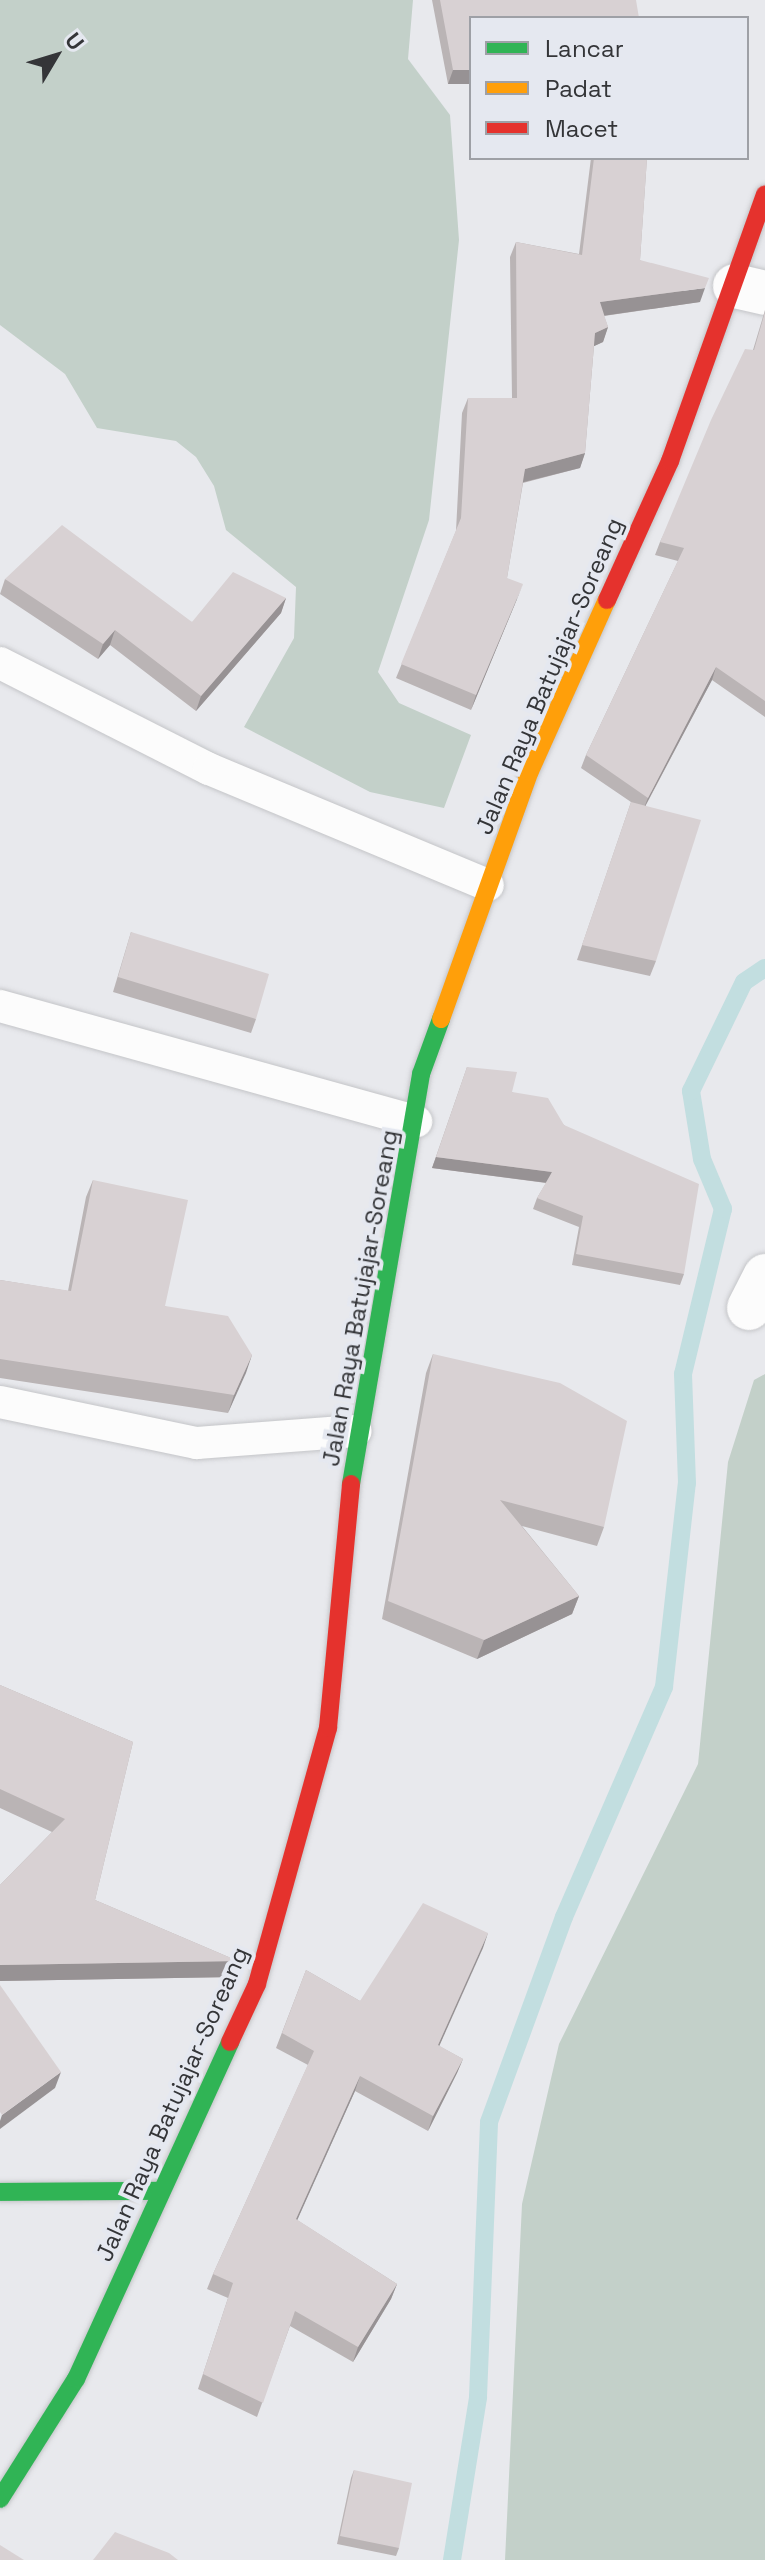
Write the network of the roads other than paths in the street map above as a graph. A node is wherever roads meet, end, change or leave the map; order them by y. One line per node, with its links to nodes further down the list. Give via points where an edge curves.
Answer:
1 (765, 194): 2 (main road, Jalan Raya Batujajar-Soreang)
2 (750, 289): 4 (main road, Jalan Raya Batujajar-Soreang, via 590,629)
3 (0, 663): 4 (lane, via 209,769)
4 (488, 885): 6 (main road, Jalan Raya Batujajar-Soreang, via 421,1074)
5 (0, 1006): 6 (lane)
6 (416, 1121): 8 (main road, Jalan Raya Batujajar-Soreang)
7 (0, 1402): 8 (lane, via 197,1443)
8 (356, 1431): 9 (main road, Jalan Raya Batujajar-Soreang, via 338,1661 310,1805 257,1984)
9 (158, 2191): 10 (main road); 11 (main road, Jalan Raya Batujajar-Soreang, via 76,2379)
10 (0, 2192)
11 (0, 2499)

